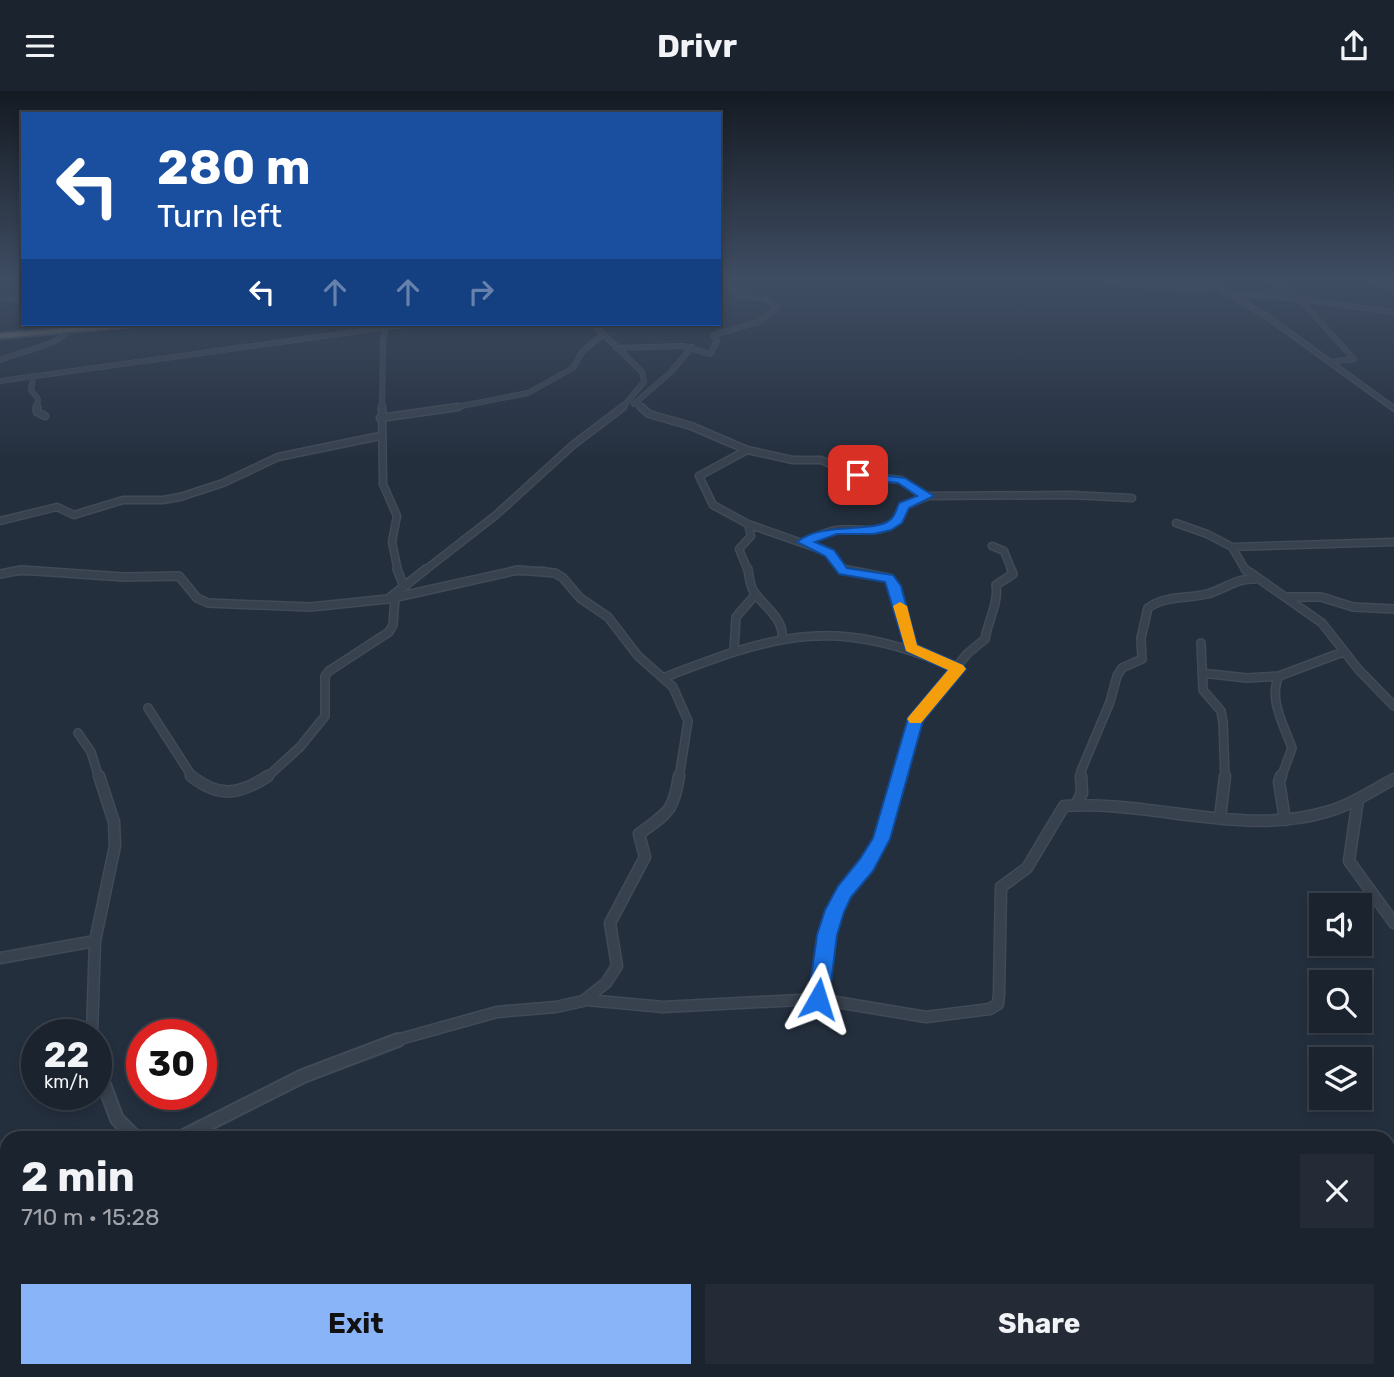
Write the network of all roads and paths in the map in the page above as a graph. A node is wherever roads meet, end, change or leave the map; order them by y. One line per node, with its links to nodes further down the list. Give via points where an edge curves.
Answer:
1 (57, 341): 11 (street)
2 (285, 341): 13 (street)
3 (383, 341): 19 (street)
4 (595, 341): 19 (street, via 573,368 528,393)
5 (608, 341): 10 (street)
6 (717, 341): 9 (street, via 711,353)
7 (1300, 341): 12 (street)
8 (1338, 341): 12 (street, via 1354,359)
9 (692, 347): 10 (street); 15 (street)
10 (616, 348): 16 (street, via 644,378)
11 (0, 360)
12 (1328, 362): 17 (street)
13 (33, 376): 14 (street); 18 (street, via 31,390 38,399 37,412)
14 (0, 380)
15 (638, 403): 16 (street); 21 (street, via 649,414)
16 (625, 408): 33 (street, via 573,445 496,515)
17 (1394, 409)
18 (44, 416)
19 (380, 418): 20 (street)
20 (380, 436): 24 (street, via 278,457 223,483 169,499 123,500 74,515 57,507); 33 (street, via 383,484 397,516 392,542)
21 (747, 450): 22 (street, via 793,460 817,459 858,475 901,480); 26 (street, via 699,476 708,500)
22 (928, 496): 23 (street); 27 (street, via 904,506 897,521 887,527 836,530)
23 (1132, 498)
24 (0, 521)
25 (1176, 523): 30 (street)
26 (748, 524): 27 (street); 34 (street, via 751,536 739,549)
27 (803, 542): 40 (street, via 829,553 843,571 889,578)
28 (1394, 542): 30 (street)
29 (992, 546): 43 (street, via 1003,551 1013,574 996,585 998,595 985,639)
30 (1232, 547): 32 (street)
31 (0, 574): 36 (street, via 21,570 179,576 197,598 223,605 310,607)
32 (1254, 579): 35 (street); 52 (street, via 1244,578 1208,594 1161,600 1148,608 1142,627 1142,659 1122,668 1117,676 1081,771 1082,793)
33 (404, 587): 36 (street)
34 (755, 596): 38 (street, via 774,615); 41 (street, via 736,617)
35 (1285, 597): 37 (street); 42 (street, via 1322,623)
36 (391, 598): 46 (street, via 518,569 555,573 608,617 638,656); 48 (street, via 393,625 388,632 329,671 325,676 325,716 283,763 255,786 219,793 192,777)
37 (1394, 609)
38 (782, 637): 40 (street, via 829,633); 41 (street)
39 (1202, 643): 44 (street)
40 (911, 648): 43 (street)
41 (734, 650): 46 (street)
42 (1343, 652): 45 (street); 47 (street)
43 (958, 669): 58 (street, via 915,718 881,839 835,910)
44 (1202, 673): 45 (street, via 1247,678); 53 (street, via 1203,690 1221,711 1223,722)
45 (1279, 675): 54 (street, via 1273,687 1292,748 1279,782)
46 (663, 678): 59 (street, via 673,687 688,721 677,799 669,813 639,834 645,857 610,923 617,966)
47 (1394, 706)
48 (148, 708)
49 (78, 733): 56 (street, via 91,752 114,822 115,846)
50 (1394, 779): 51 (street)
51 (1358, 799): 54 (street, via 1328,812); 55 (street, via 1349,861)
52 (1077, 803): 53 (street); 58 (street, via 1061,808 1027,868 1000,887 998,1004 926,1017)
53 (1220, 818): 54 (street)
54 (1285, 820)
55 (1394, 923)
56 (94, 941): 57 (street); 60 (street)
57 (0, 958)
58 (818, 999): 59 (street, via 663,1007)
59 (587, 1000): 63 (street, via 508,1010 377,1045 310,1071)
60 (92, 1019)
61 (112, 1106): 62 (street)
62 (129, 1131)
63 (193, 1131)

